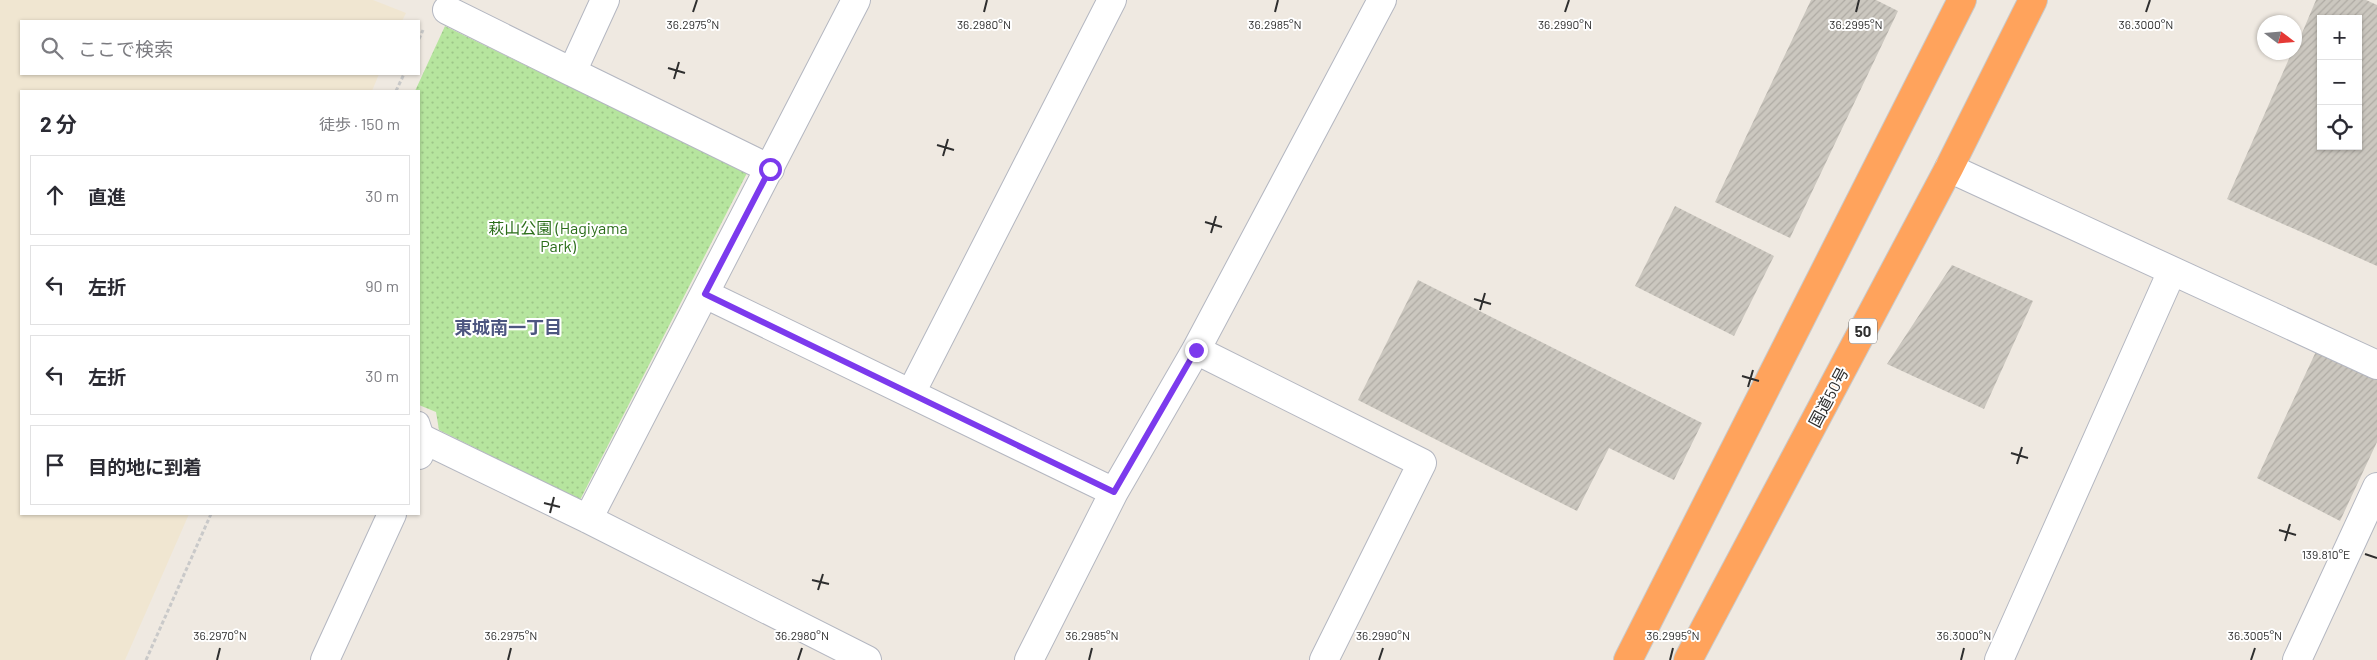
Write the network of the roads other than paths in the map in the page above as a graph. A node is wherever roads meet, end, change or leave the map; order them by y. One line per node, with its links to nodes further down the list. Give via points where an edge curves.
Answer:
1 (605, 0): 8 (street)
2 (856, 0): 10 (street)
3 (1112, 0): 15 (street)
4 (1382, 0): 13 (street)
5 (1962, 0): 25 (highway)
6 (2033, 0): 9 (highway, 国道50号 / 50)
7 (447, 10): 8 (street)
8 (572, 72): 10 (street)
9 (1949, 168): 11 (street); 26 (highway, 国道50号 / 50)
10 (770, 169): 12 (street)
11 (2172, 272): 14 (street); 27 (street)
12 (705, 294): 15 (street); 20 (street)
13 (1196, 350): 18 (street); 24 (street, via 1422,463)
14 (2377, 365)
15 (911, 393): 18 (street)
16 (421, 439): 20 (street)
17 (2377, 487): 28 (street)
18 (1114, 492): 23 (street)
19 (392, 515): 21 (street)
20 (588, 519): 22 (street)
21 (325, 660)
22 (867, 660)
23 (1029, 660)
24 (1324, 660)
25 (1628, 660)
26 (1688, 660)
27 (1999, 660)
28 (2297, 660)

